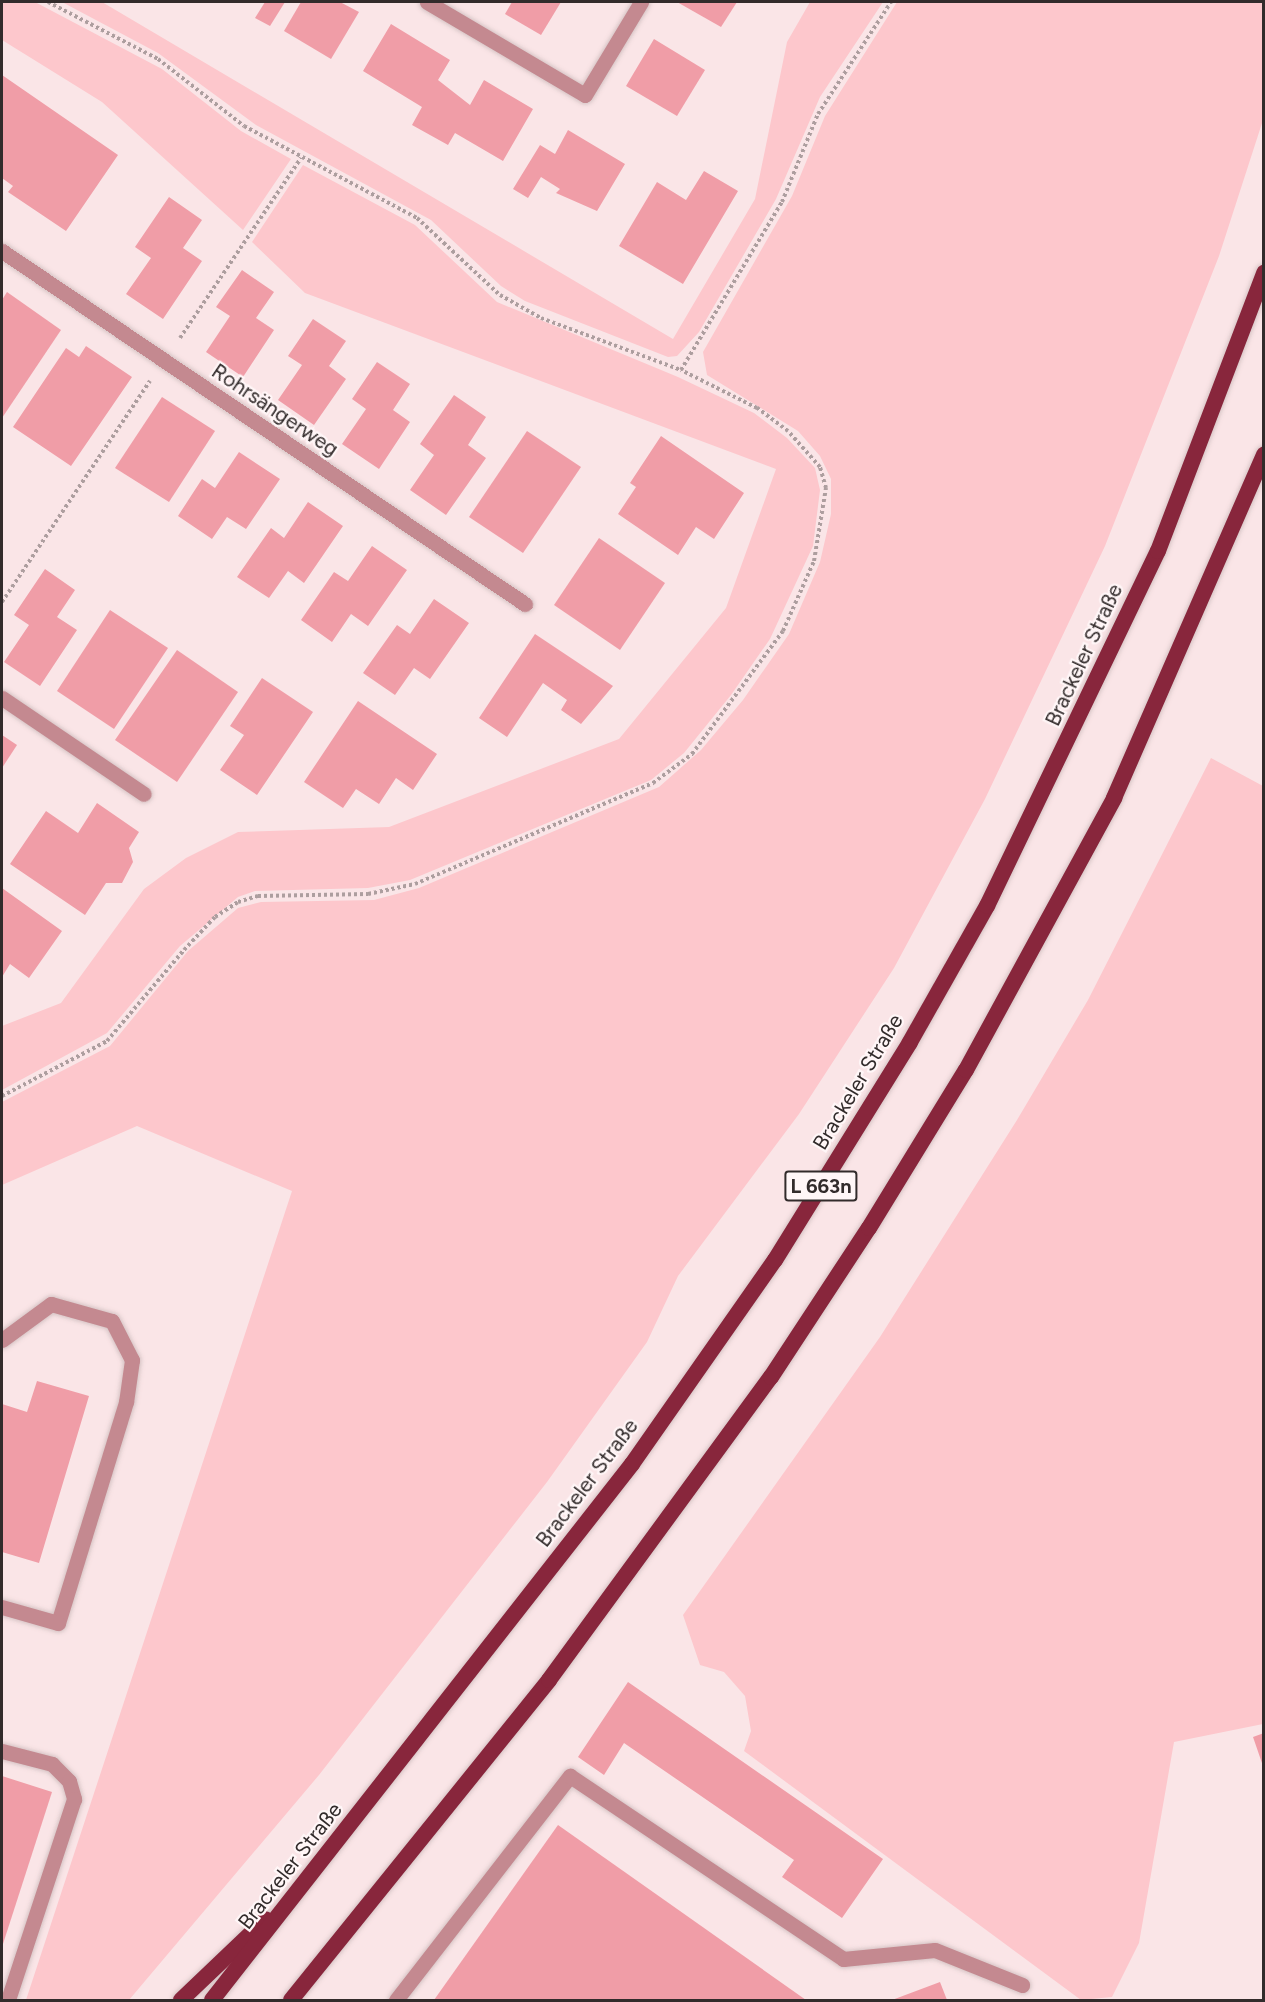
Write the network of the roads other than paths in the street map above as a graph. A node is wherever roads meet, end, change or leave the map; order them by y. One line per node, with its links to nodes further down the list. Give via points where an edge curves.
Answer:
1 (427, 2): 2 (street, via 585,95)
2 (640, 2)
3 (2, 251): 6 (street, Rohrsängerweg)
4 (1263, 273): 12 (highway, Brackeler Straße / L 663n, via 1158,550 1017,846 910,1042 775,1260 632,1464)
5 (1263, 454): 17 (highway, L 663n, via 1114,798 966,1070 869,1228 771,1377 549,1680)
6 (525, 604)
7 (2, 698): 8 (street)
8 (144, 794)
9 (2, 1340): 10 (street, via 51,1304 112,1321 132,1360 126,1402 58,1623)
10 (2, 1607)
11 (2, 1751): 14 (street, via 52,1764 69,1780 74,1799)
12 (312, 1875): 15 (highway); 16 (highway, Brackeler Straße / L 663n)
13 (1022, 1985): 18 (street, via 935,1950 843,1959 570,1776)
14 (8, 2001)
15 (181, 2001)
16 (212, 2001)
17 (291, 2001)
18 (396, 2001)

